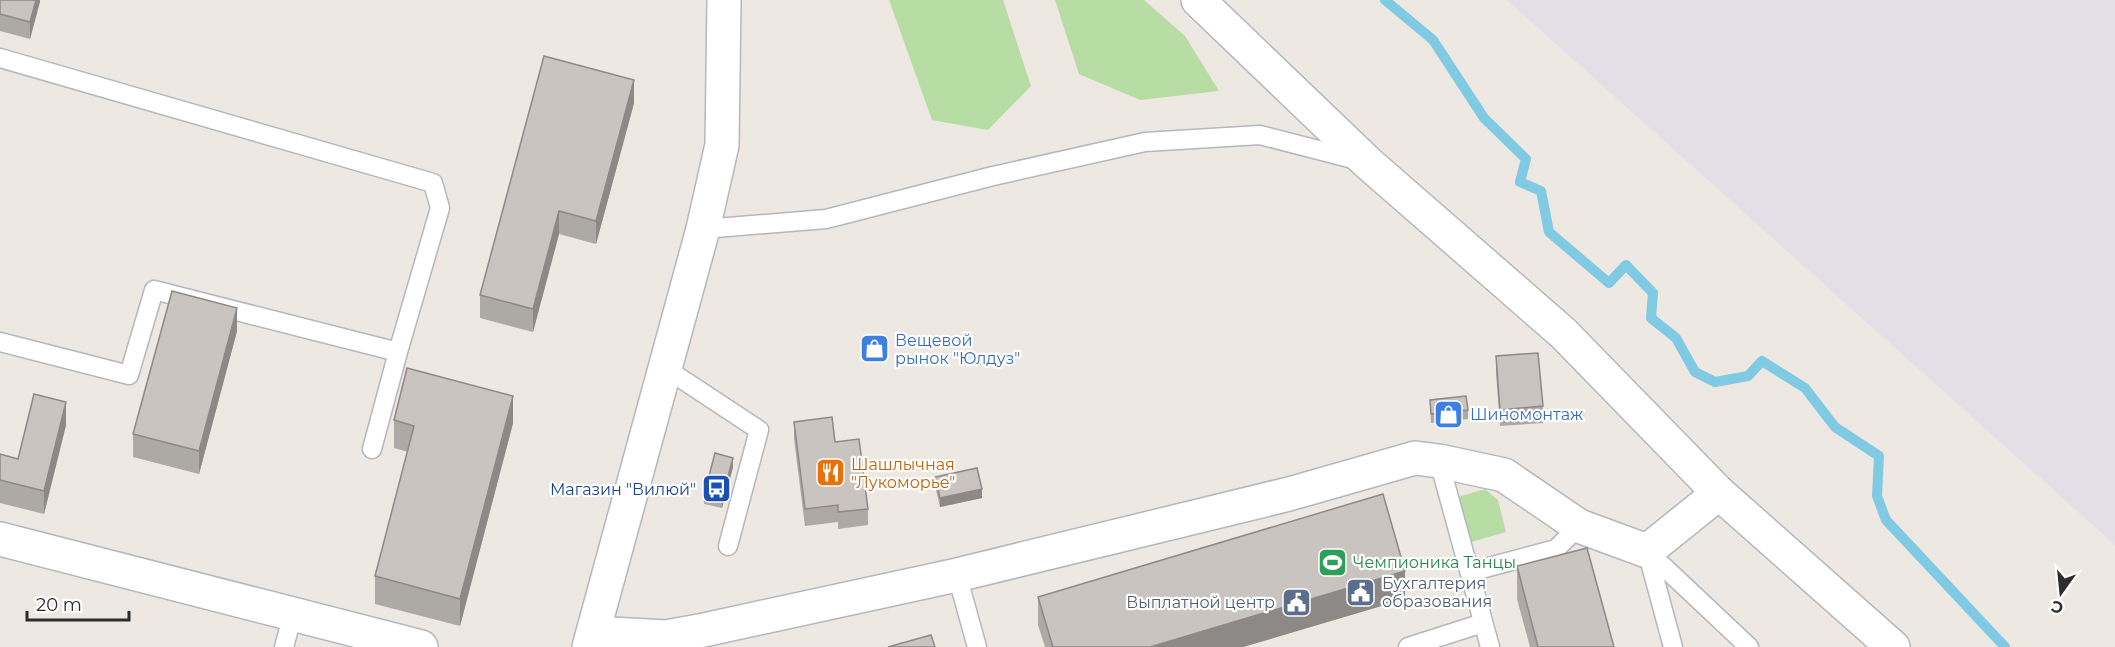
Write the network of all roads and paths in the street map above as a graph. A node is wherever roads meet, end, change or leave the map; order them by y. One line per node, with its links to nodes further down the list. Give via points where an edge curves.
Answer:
1 (724, 0): 5 (street, via 722,146)
2 (1198, 0): 4 (street)
3 (0, 58): 7 (lane, via 434,183 440,208)
4 (1368, 163): 5 (lane, via 1260,135 1145,142 826,219); 11 (street, via 1563,333)
5 (703, 229): 8 (street)
6 (0, 342): 7 (lane, via 129,375 154,290)
7 (398, 352): 9 (lane)
8 (665, 368): 14 (lane, via 759,430); 22 (street)
9 (372, 449)
10 (1438, 461): 12 (street, via 1504,475); 16 (lane); 17 (street, via 1415,458 1289,494)
11 (1719, 493): 15 (street); 30 (street)
12 (1579, 526): 15 (street); 16 (lane, via 1556,549)
13 (0, 539): 18 (street)
14 (728, 546)
15 (1647, 551): 28 (lane); 29 (lane)
16 (1470, 572): 19 (lane)
17 (957, 575): 20 (street); 25 (lane)
18 (293, 614): 21 (street); 23 (lane)
19 (1483, 623): 26 (lane); 27 (lane)
20 (698, 639): 22 (street)
21 (369, 640): 24 (street)
22 (591, 640)
23 (285, 647)
24 (421, 647)
25 (977, 647)
26 (1408, 647)
27 (1490, 647)
28 (1672, 647)
29 (1749, 647)
30 (1893, 647)

